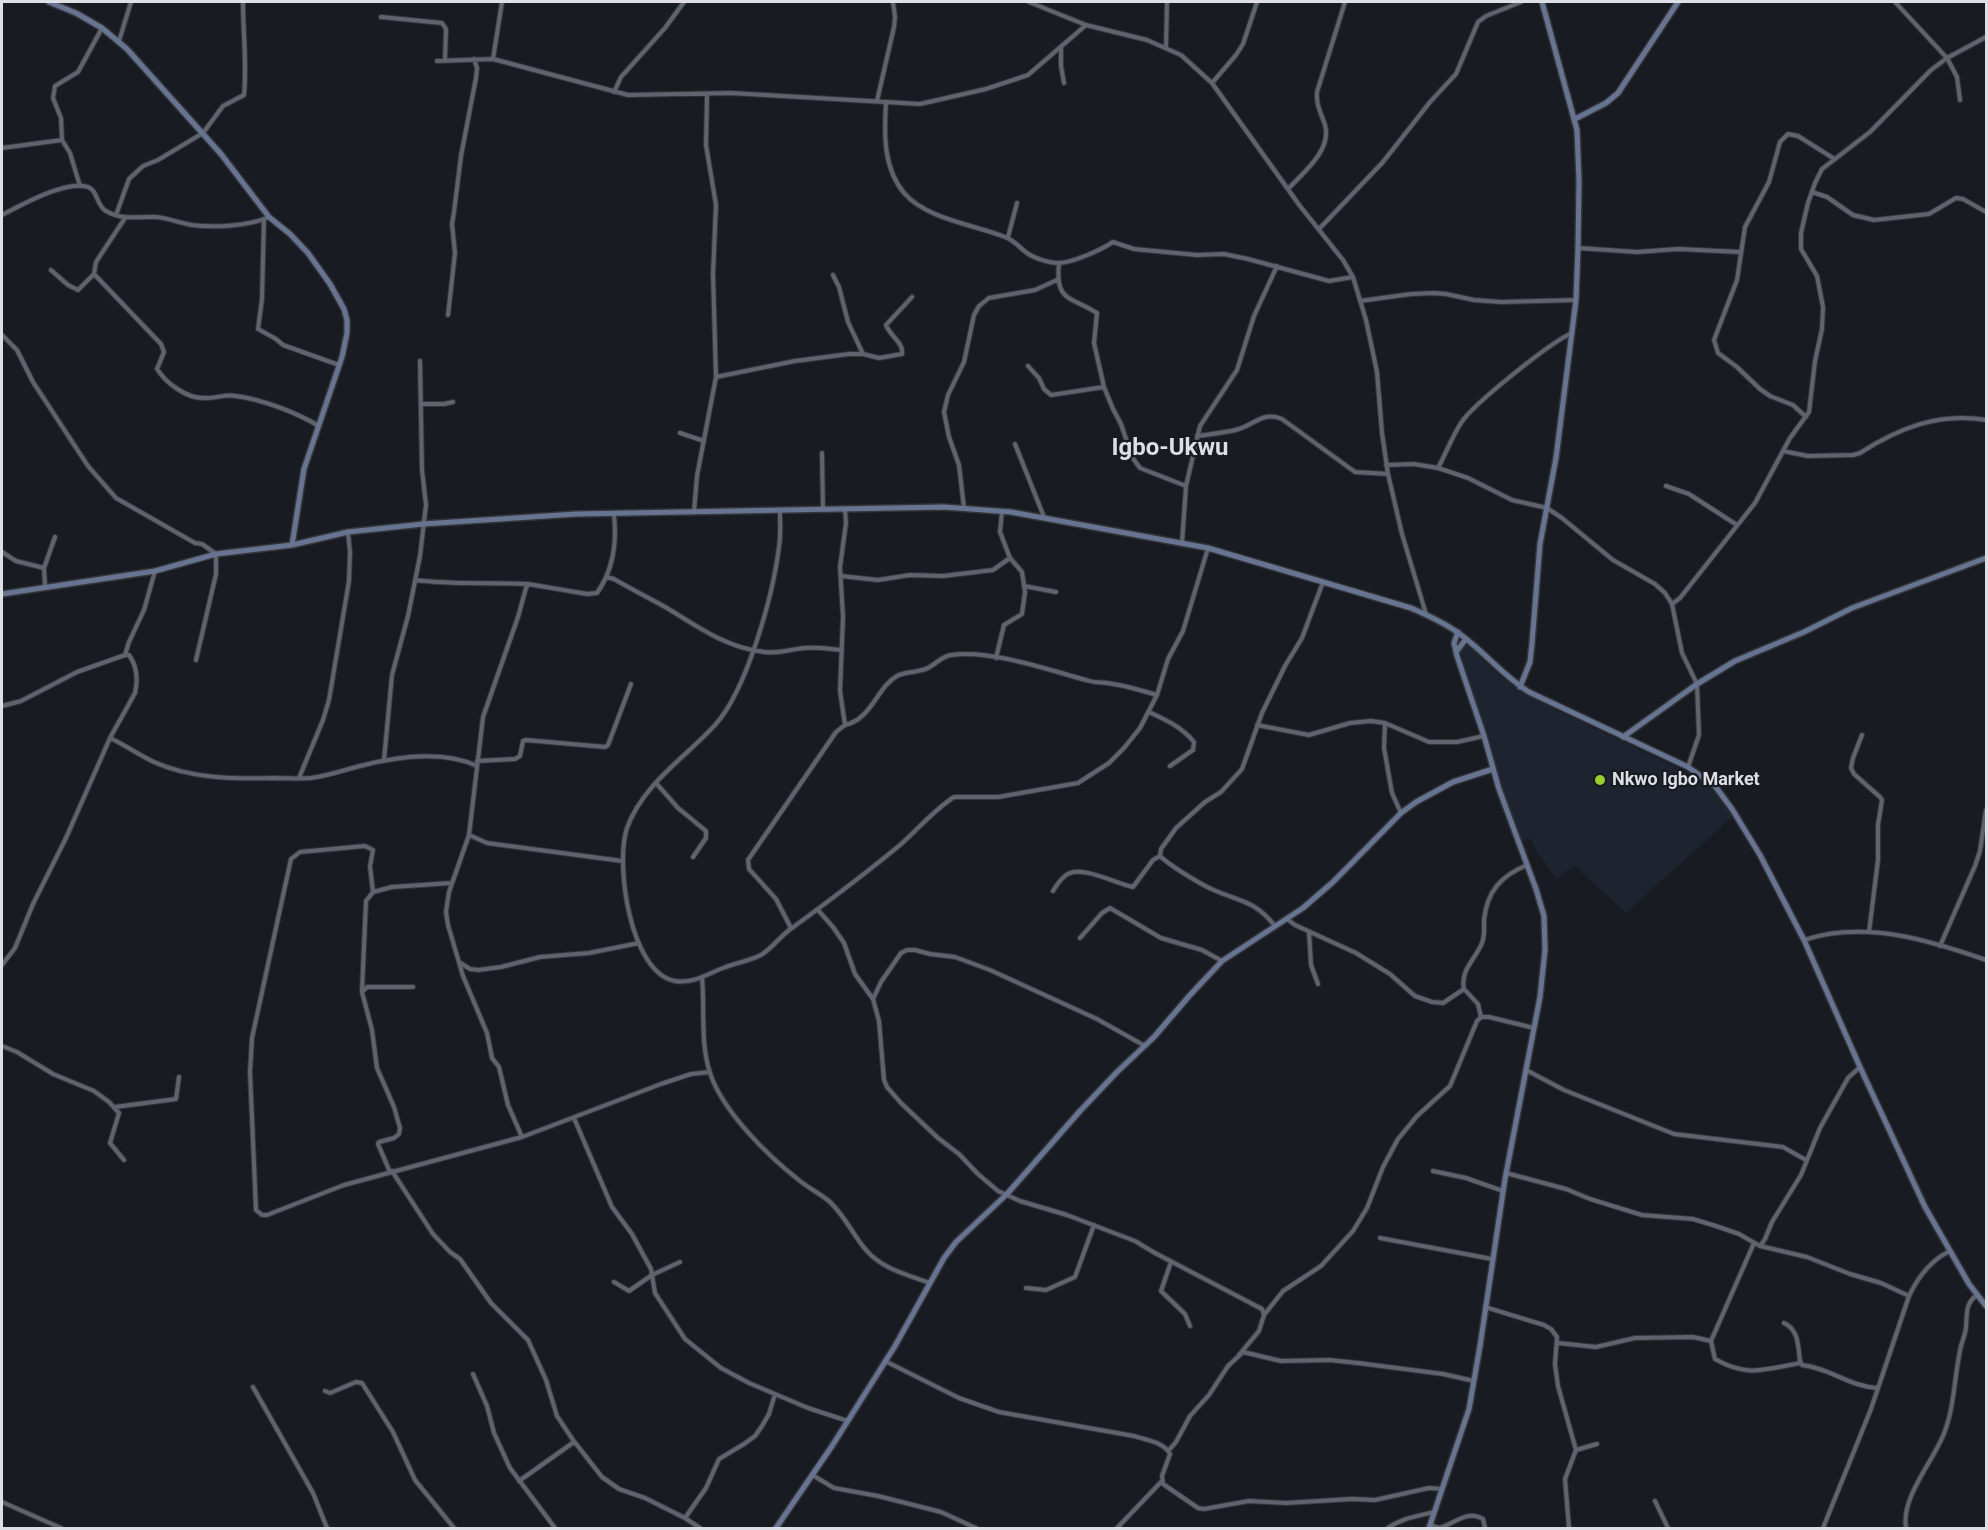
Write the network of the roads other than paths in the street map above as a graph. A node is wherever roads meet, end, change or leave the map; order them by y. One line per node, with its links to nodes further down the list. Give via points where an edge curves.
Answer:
1 (49, 2): 17 (main road)
2 (131, 2): 19 (street)
3 (243, 2): 35 (street, via 244,95 223,106)
4 (502, 2): 24 (street)
5 (684, 2): 29 (street, via 621,77)
6 (893, 2): 32 (street, via 894,27)
7 (1029, 2): 16 (street)
8 (1167, 2): 20 (street)
9 (1257, 2): 27 (street, via 1243,44)
10 (1345, 2): 40 (street, via 1317,92 1316,103 1326,133 1323,145)
11 (1521, 2): 48 (street, via 1478,22 1456,74 1383,162)
12 (1542, 2): 34 (main road)
13 (1678, 2): 34 (main road, via 1618,93)
14 (1895, 2): 23 (street)
15 (381, 17): 25 (street, via 442,22 446,29)
16 (1086, 26): 20 (street); 21 (street)
17 (102, 28): 19 (main road); 36 (street, via 78,72 55,86 53,98 61,118)
18 (1986, 37): 23 (street)
19 (119, 41): 35 (main road)
20 (1166, 47): 27 (street)
21 (1061, 49): 28 (street); 33 (street, via 1021,79 920,104)
22 (474, 58): 24 (street); 25 (street); 62 (street, via 476,78 452,224 455,253)
23 (1947, 58): 31 (street, via 1958,77); 38 (street, via 1857,143)
24 (493, 59): 29 (street)
25 (445, 60): 26 (street)
26 (437, 61)
27 (1212, 83): 40 (street)
28 (1064, 84)
29 (614, 92): 30 (street)
30 (707, 95): 32 (street); 69 (street, via 706,145 716,205)
31 (1960, 100)
32 (877, 101): 33 (street)
33 (885, 102): 49 (street, via 887,159 904,193 918,206)
34 (1575, 119): 50 (main road, via 1579,153)
35 (203, 133): 45 (street, via 143,166 129,179); 47 (main road)
36 (62, 140): 37 (street); 39 (street)
37 (2, 148)
38 (1834, 159): 41 (street, via 1822,169); 51 (street, via 1798,136 1784,137 1769,182 1745,227)
39 (80, 186): 44 (street, via 46,194); 45 (street, via 91,188 101,207)
40 (1288, 189): 48 (street)
41 (1812, 192): 43 (street, via 1853,215 1874,220 1929,214 1956,198); 73 (street, via 1804,217 1801,249 1817,276 1823,307)
42 (1017, 203): 49 (street)
43 (1986, 212)
44 (2, 215)
45 (116, 215): 46 (street)
46 (125, 218): 47 (street, via 155,217 206,226); 55 (street, via 96,262)
47 (266, 218): 67 (main road, via 290,234 308,253 344,309 347,333); 67 (street, via 258,329 283,345)
48 (1319, 229): 57 (street)
49 (1008, 237): 52 (street, via 1029,255)
50 (1578, 248): 51 (street); 60 (main road)
51 (1740, 252): 73 (street, via 1737,280 1714,340 1718,353 1760,389 1793,405)
52 (1059, 263): 53 (street, via 1099,251 1113,242 1134,249 1224,254); 58 (street)
53 (1277, 266): 57 (street, via 1329,281); 77 (street, via 1254,316 1237,370)
54 (51, 270): 55 (street, via 78,290)
55 (94, 274): 75 (street, via 161,344 164,352 157,369 174,386 197,398 246,398 298,414)
56 (833, 275): 65 (street)
57 (1353, 277): 61 (street)
58 (1057, 280): 70 (street, via 1065,295 1097,313 1094,343); 87 (street, via 1035,290 989,298 974,315 964,362 944,412 959,465)
59 (912, 297): 65 (street, via 886,325 902,347 902,354 879,358)
60 (1576, 300): 61 (street, via 1500,302 1433,293); 63 (main road)
61 (1360, 301): 82 (street, via 1377,372)
62 (448, 315)
63 (1572, 333): 83 (street, via 1556,341 1467,415); 88 (main road)
64 (2, 334): 104 (street, via 17,350 33,382 88,466 116,498)
65 (863, 354): 69 (street, via 795,361)
66 (420, 361): 72 (street)
67 (340, 365): 75 (main road)
68 (1028, 366): 70 (street, via 1051,395)
69 (716, 377): 78 (street)
70 (1104, 387): 85 (street, via 1140,468)
71 (453, 402): 72 (street)
72 (421, 404): 96 (street, via 426,505)
73 (1806, 417): 80 (street)
74 (1986, 420): 80 (street, via 1961,417 1918,425 1899,430 1860,453 1808,456)
75 (320, 426): 101 (main road, via 304,469)
76 (680, 433): 78 (street)
77 (1197, 436): 84 (street, via 1236,430 1261,417 1278,417 1356,472); 85 (street)
78 (704, 441): 93 (street)
79 (1015, 444): 95 (street)
80 (1783, 451): 97 (street, via 1755,503)
81 (822, 453): 89 (street)
82 (1386, 465): 83 (street); 84 (street)
83 (1438, 468): 88 (street, via 1512,500)
84 (1388, 474): 119 (street)
85 (1186, 486): 100 (street)
86 (1666, 486): 97 (street, via 1689,494)
87 (964, 508): 90 (main road); 92 (main road)
88 (1546, 508): 118 (street, via 1613,560 1655,584); 130 (main road, via 1531,652)
89 (823, 509): 90 (main road); 91 (main road)
90 (845, 510): 109 (street)
91 (780, 511): 93 (main road); 123 (street, via 772,587)
92 (1002, 511): 95 (main road); 105 (street, via 1000,532)
93 (694, 512): 94 (main road)
94 (614, 514): 96 (main road); 110 (street, via 615,547)
95 (1044, 517): 100 (main road)
96 (423, 524): 98 (main road); 111 (street)
97 (1737, 525): 118 (street)
98 (348, 532): 101 (main road); 146 (street, via 349,580 329,700)
99 (55, 537): 107 (street)
100 (1182, 543): 102 (main road)
101 (292, 544): 104 (main road)
102 (1208, 548): 112 (main road); 131 (street, via 1183,631 1168,659)
103 (2, 552): 107 (street, via 16,561)
104 (216, 554): 108 (main road); 127 (street, via 216,574)
105 (1010, 558): 109 (street, via 997,569 943,576 910,574 878,580); 115 (street, via 1022,572)
106 (1986, 558): 129 (main road, via 1852,608 1735,661)
107 (44, 568): 114 (street)
108 (155, 571): 114 (main road); 125 (street)
109 (841, 576): 122 (street)
110 (606, 577): 113 (street, via 592,595); 123 (street, via 714,637)
111 (415, 580): 113 (street); 141 (street, via 392,675)
112 (1323, 581): 119 (main road); 136 (street, via 1302,638)
113 (528, 584): 142 (street, via 486,705)
114 (45, 586): 117 (main road)
115 (1024, 586): 116 (street); 126 (street, via 1024,611 1004,626)
116 (1056, 592)
117 (2, 594)
118 (1672, 604): 129 (street, via 1682,652)
119 (1426, 614): 120 (main road)
120 (1458, 633): 121 (main road); 124 (main road)
121 (1466, 639): 124 (main road); 130 (main road)
122 (842, 650): 123 (street); 135 (street, via 840,691)
123 (753, 651): 147 (street, via 723,715)
124 (1456, 652): 138 (main road)
125 (125, 656): 132 (street, via 76,672 21,701); 140 (street, via 129,655 135,664 137,686)
126 (996, 658): 131 (street); 135 (street, via 948,655 919,672 899,675 860,718)
127 (196, 660)
128 (631, 684): 142 (street, via 605,747 526,740 515,759)
129 (1697, 684): 139 (main road); 144 (street, via 1699,735)
130 (1520, 687): 139 (main road)
131 (1157, 695): 133 (street)
132 (2, 706)
133 (1149, 712): 143 (street, via 1175,725 1194,742 1193,750); 158 (street, via 1125,748 1109,764 1078,783 998,797 954,797)
134 (1385, 723): 136 (street, via 1350,723 1309,735); 138 (street, via 1429,742 1457,742); 149 (street, via 1384,748 1392,793)
135 (845, 725): 161 (street, via 836,732 748,860 749,868 776,899)
136 (1257, 725): 151 (street, via 1242,769 1221,792 1176,828)
137 (1862, 735): 163 (street, via 1851,768 1880,797 1882,804)
138 (1484, 736): 145 (main road)
139 (1623, 737): 144 (main road)
140 (110, 738): 146 (street, via 172,768 224,777); 171 (street, via 15,948)
141 (384, 760): 142 (street, via 436,758); 146 (street)
142 (477, 763): 150 (street)
143 (1170, 766)
144 (1688, 767): 165 (main road, via 1714,786 1732,809)
145 (1492, 769): 149 (main road, via 1434,791); 154 (main road)
146 (299, 778)
147 (656, 783): 152 (street, via 706,831 706,838); 153 (street, via 628,825)
148 (1986, 810): 167 (street, via 1975,866)
149 (1401, 813): 159 (main road, via 1320,894)
150 (469, 836): 153 (street, via 487,843); 155 (street)
151 (1160, 856): 156 (street, via 1133,886 1074,872 1066,874); 160 (street, via 1215,891 1249,903)
152 (693, 857)
153 (622, 861): 166 (street, via 625,894)
154 (1527, 865): 175 (street, via 1505,876 1491,896 1485,936 1463,975); 179 (main road, via 1545,931)
155 (451, 883): 157 (street); 170 (street, via 446,912)
156 (1053, 891)
157 (373, 892): 176 (street, via 366,901); 191 (street, via 370,847 300,852 291,859 252,1038 256,1210 267,1215)
158 (818, 910): 161 (street); 177 (street, via 844,943 855,974)
159 (1287, 919): 160 (main road); 162 (street)
160 (1275, 926): 169 (main road)
161 (791, 928): 172 (street, via 762,954)
162 (1309, 932): 173 (street, via 1311,965); 175 (street, via 1356,953 1422,999 1443,1003)
163 (1869, 932): 165 (street, via 1837,932); 167 (street)
164 (1080, 938): 169 (street, via 1110,908 1161,938 1202,950)
165 (1804, 940): 182 (main road)
166 (639, 943): 170 (street, via 540,957 489,969 470,969); 172 (street, via 653,969 661,975 676,981)
167 (1940, 946): 168 (street)
168 (1986, 960)
169 (1222, 961): 181 (main road)
170 (458, 962): 188 (street)
171 (2, 965)
172 (702, 978): 184 (street, via 703,1033)
173 (1318, 984)
174 (413, 987): 176 (street, via 367,987)
175 (1464, 989): 178 (street, via 1478,1004)
176 (362, 992): 191 (street, via 377,1068 400,1128 394,1138 378,1144)
177 (873, 999): 181 (street, via 901,953 915,950 980,966 1097,1019); 195 (street, via 887,1087 988,1184)
178 (1481, 1017): 179 (street); 212 (street, via 1450,1086 1398,1139 1353,1231 1321,1266 1283,1291)
179 (1534, 1028): 183 (main road)
180 (2, 1046): 186 (street, via 94,1091)
181 (1145, 1046): 195 (main road)
182 (1860, 1067): 190 (street, via 1848,1078); 200 (main road, via 1925,1207)
183 (1526, 1070): 190 (street, via 1564,1090 1674,1134 1783,1148); 193 (main road)
184 (710, 1072): 187 (street, via 691,1074); 206 (street, via 722,1097 759,1145 832,1204 875,1259)
185 (179, 1077): 186 (street, via 176,1099)
186 (116, 1107): 189 (street, via 117,1125 110,1143)
187 (574, 1118): 188 (street); 204 (street, via 612,1207 632,1234)
188 (522, 1137): 191 (street)
189 (124, 1160)
190 (1806, 1160): 199 (street)
191 (391, 1171): 229 (street, via 433,1234 464,1263 491,1303 528,1340 557,1416)
192 (1433, 1171): 194 (street)
193 (1506, 1173): 194 (main road); 198 (street, via 1642,1215 1693,1219)
194 (1503, 1191): 201 (main road)
195 (1006, 1194): 196 (street); 206 (main road, via 956,1242)
196 (1094, 1225): 203 (street, via 1135,1241); 207 (street, via 1075,1277 1046,1290)
197 (1380, 1238): 201 (street)
198 (1754, 1243): 199 (street); 215 (street)
199 (1760, 1246): 209 (street, via 1807,1257)
200 (1950, 1251): 208 (main road); 209 (street, via 1929,1266)
201 (1492, 1259): 211 (main road)
202 (680, 1262): 204 (street)
203 (1172, 1262): 212 (street, via 1257,1306); 214 (street, via 1161,1291 1185,1314)
204 (652, 1275): 205 (street, via 629,1290); 227 (street, via 655,1293 685,1339 721,1368)
205 (614, 1282)
206 (930, 1284): 220 (main road)
207 (1026, 1288)
208 (1977, 1295): 210 (main road); 255 (street, via 1966,1313 1949,1417 1905,1509)
209 (1909, 1296): 225 (street)
210 (1986, 1306)
211 (1485, 1307): 216 (street, via 1544,1325 1555,1332); 223 (main road)
212 (1264, 1315): 217 (street)
213 (1784, 1323): 221 (street, via 1795,1331)
214 (1190, 1326)
215 (1712, 1341): 216 (street, via 1694,1337 1635,1338 1596,1347); 221 (street, via 1715,1359 1731,1368 1759,1371)
216 (1558, 1343): 232 (street, via 1558,1386)
217 (1248, 1344): 218 (street); 219 (street)
218 (1239, 1355): 219 (street); 231 (street, via 1190,1416)
219 (1259, 1355): 223 (street, via 1281,1361 1358,1363)
220 (885, 1361): 228 (main road); 231 (street, via 979,1406 1134,1436)
221 (1801, 1364): 225 (street)
222 (473, 1374): 234 (street, via 494,1433)
223 (1474, 1382): 236 (main road)
224 (253, 1387): 243 (street, via 313,1493)
225 (1877, 1388): 254 (street)
226 (325, 1391): 244 (street, via 330,1393 362,1383 393,1432 416,1480)
227 (775, 1394): 228 (street); 240 (street, via 762,1426 750,1440 719,1459 706,1488)
228 (848, 1420): 233 (main road)
229 (574, 1442): 234 (street); 240 (street, via 609,1484)
230 (1597, 1444): 232 (street)
231 (1169, 1450): 235 (street)
232 (1576, 1450): 252 (street, via 1564,1484)
233 (814, 1476): 247 (main road); 248 (street, via 834,1488 941,1512)
234 (519, 1481): 245 (street)
235 (1161, 1481): 236 (street, via 1204,1509 1249,1502 1375,1500 1429,1488); 249 (street)
236 (1442, 1489): 239 (main road)
237 (1655, 1501): 253 (street)
238 (2, 1502): 242 (street)
239 (1435, 1512): 241 (main road); 250 (street, via 1407,1518)
240 (685, 1518): 246 (street)
241 (1430, 1527): 251 (street, via 1439,1528 1476,1515 1483,1519)
242 (61, 1528)
243 (327, 1528)
244 (454, 1528)
245 (555, 1528)
246 (700, 1528)
247 (776, 1528)
248 (976, 1528)
249 (1117, 1528)
250 (1388, 1528)
251 (1485, 1528)
252 (1569, 1528)
253 (1668, 1528)
254 (1823, 1528)
255 (1906, 1528)

